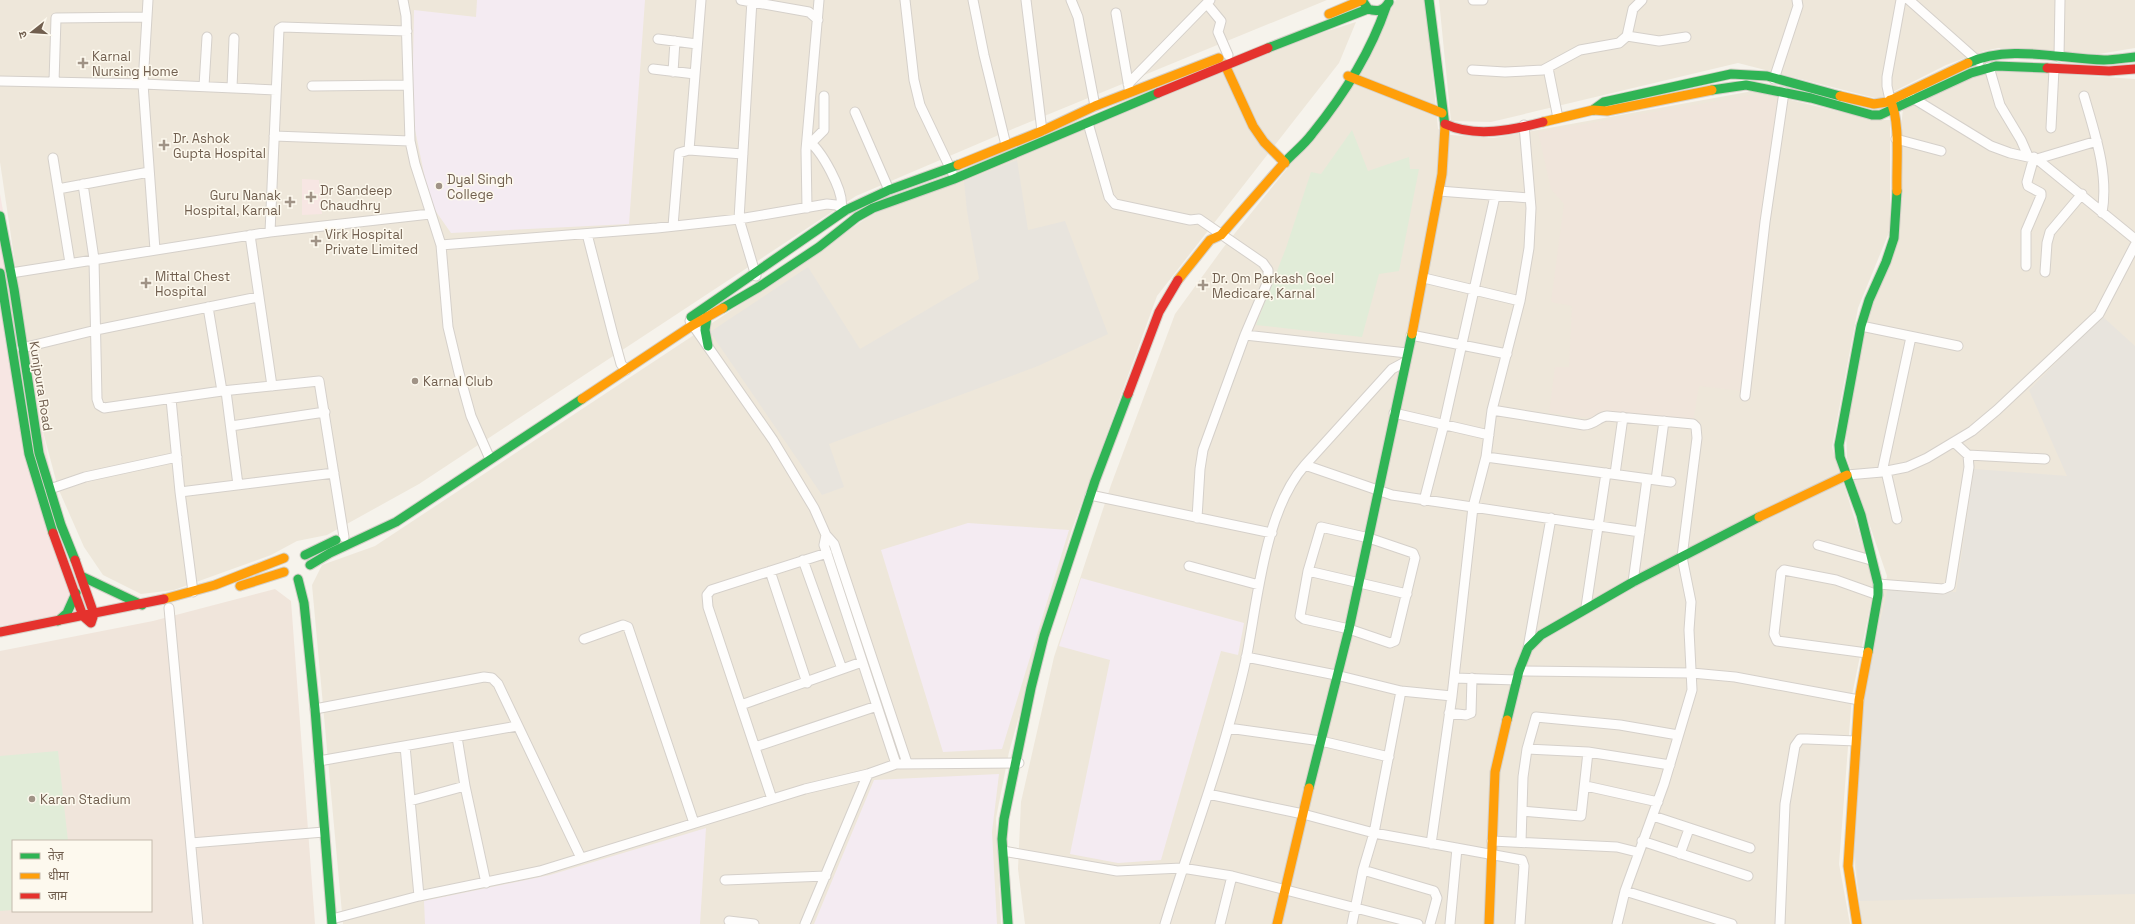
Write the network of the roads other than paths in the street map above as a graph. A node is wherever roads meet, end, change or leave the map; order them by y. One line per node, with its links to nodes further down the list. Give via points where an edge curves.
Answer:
1 (148, 0): 24 (street)
2 (403, 0): 26 (street)
3 (701, 0): 33 (street)
4 (741, 0): 19 (street)
5 (820, 0): 25 (street)
6 (905, 0): 91 (street, via 914,80 920,105)
7 (973, 0): 82 (street)
8 (1026, 0): 76 (street)
9 (1071, 0): 66 (street, via 1078,17)
10 (1362, 0): 22 (main road); 34 (main road)
11 (1429, 0): 70 (main road)
12 (1473, 0): 13 (street)
13 (1483, 0)
14 (1642, 0): 27 (street, via 1633,9)
15 (1797, 0): 49 (street, via 1798,6)
16 (1901, 0): 63 (street, via 1887,77)
17 (1909, 0): 38 (street)
18 (2060, 0): 36 (street)
19 (752, 1): 25 (street, via 808,12); 86 (street)
20 (1209, 2): 35 (street, via 1222,21 1218,32); 57 (street)
21 (1388, 4): 22 (main road); 48 (main road, via 1377,33)
22 (1372, 10): 34 (main road); 48 (main road, via 1371,30)
23 (1116, 13): 57 (street)
24 (147, 17): 51 (street, via 56,18); 52 (street)
25 (818, 20): 81 (street)
26 (407, 31): 53 (street); 58 (street, via 282,27 278,32)
27 (1627, 36): 29 (street, via 1660,42); 40 (street, via 1623,41 1613,45 1580,50)
28 (207, 37): 54 (street)
29 (1686, 37)
30 (234, 38): 56 (street)
31 (658, 38): 32 (street)
32 (675, 41): 33 (street); 46 (street)
33 (697, 44): 47 (street)
34 (1262, 46): 35 (main road); 39 (main road)
35 (1228, 55): 57 (main road)
36 (2059, 57): 37 (main road, via 2106,60); 38 (main road, via 2004,53)
37 (2135, 57)
38 (1977, 59): 41 (street); 60 (main road)
39 (1225, 65): 65 (main road); 89 (main road, via 1254,126 1264,142)
40 (1548, 68): 44 (street, via 1505,72); 71 (street)
41 (1986, 68): 43 (main road, via 2011,66); 64 (main road); 88 (street, via 2000,105)
42 (653, 69): 46 (street)
43 (2054, 69): 45 (main road); 75 (street)
44 (1472, 70)
45 (2135, 70)
46 (673, 72): 47 (street)
47 (695, 74): 83 (street)
48 (1351, 78): 70 (main road); 89 (main road, via 1311,136)
49 (1774, 79): 63 (main road, via 1869,104 1880,104); 68 (main road, via 1731,74 1604,102)
50 (0, 82): 51 (street)
51 (54, 82): 52 (street)
52 (143, 84): 54 (street); 92 (street)
53 (408, 85): 55 (street); 79 (street)
54 (204, 86): 56 (street)
55 (312, 86)
56 (232, 88): 58 (street)
57 (1129, 88): 65 (street); 66 (main road)
58 (276, 90): 77 (street)
59 (1784, 92): 67 (main road, via 1872,115 1880,115); 68 (main road, via 1737,85 1651,100 1607,111); 147 (street, via 1765,222)
60 (1905, 92): 63 (main road); 64 (street)
61 (824, 96): 81 (street, via 824,130)
62 (2084, 96): 80 (street)
63 (1890, 100): 67 (main road)
64 (1914, 100): 67 (main road); 88 (street, via 1991,146)
65 (1130, 105): 72 (main road)
66 (1094, 106): 76 (main road)
67 (1895, 109): 78 (main road)
68 (1593, 110): 71 (main road)
69 (855, 112): 97 (street)
70 (1442, 113): 73 (main road)
71 (1558, 118): 74 (main road)
72 (1088, 123): 90 (main road); 113 (street, via 1109,197 1115,204 1190,220 1199,219)
73 (1444, 124): 74 (main road, via 1456,129 1483,133); 98 (main road)
74 (1524, 125): 102 (street)
75 (2051, 128)
76 (1042, 131): 82 (main road)
77 (274, 136): 79 (street); 110 (street)
78 (1896, 139): 84 (street); 133 (main road, via 1897,207 1894,238)
79 (410, 141): 106 (street)
80 (2097, 141): 88 (street); 105 (street, via 2105,192)
81 (809, 142): 103 (street); 104 (street, via 820,152 841,196)
82 (1006, 145): 85 (main road)
83 (689, 150): 86 (street); 109 (street, via 682,151 677,156)
84 (1942, 151)
85 (987, 153): 90 (main road); 91 (main road)
86 (743, 154): 108 (street)
87 (53, 158): 96 (street)
88 (2033, 158): 100 (street); 120 (street, via 2027,182 2028,186 2041,193 2041,196 2026,231)
89 (1285, 163): 113 (main road)
90 (990, 164): 93 (main road)
91 (950, 168): 93 (street); 94 (main road)
92 (149, 172): 95 (street); 117 (street)
93 (954, 179): 99 (main road)
94 (916, 181): 97 (main road); 99 (main road)
95 (83, 184): 96 (street); 118 (street)
96 (58, 189): 119 (street)
97 (889, 190): 104 (main road)
98 (1440, 191): 101 (street); 125 (main road)
99 (919, 192): 126 (main road, via 857,216 819,247)
100 (2082, 194): 105 (street); 122 (street, via 2050,232)
101 (1495, 196): 102 (street); 127 (street)
102 (1530, 198): 129 (street, via 1530,233)
103 (807, 208): 104 (street, via 831,204); 108 (street)
104 (844, 209): 121 (main road)
105 (2102, 213): 114 (street)
106 (430, 214): 110 (street); 115 (street)
107 (0, 216): 124 (main road, Kunjpura Road)
108 (739, 219): 109 (street); 121 (street)
109 (674, 226): 111 (street)
110 (270, 232): 112 (street)
111 (587, 234): 115 (street); 144 (street)
112 (250, 235): 117 (street); 128 (street)
113 (1221, 235): 135 (street, via 1263,263 1268,270 1268,281); 174 (main road, via 1218,245 1180,292 1165,319); 174 (main road, via 1210,240 1174,286 1159,312)
114 (2135, 239)
115 (441, 244): 159 (street, via 448,327 471,416)
116 (2135, 245): 157 (street, via 2099,314 1997,410)
117 (154, 250): 118 (street)
118 (94, 260): 119 (street); 134 (street)
119 (70, 263): 124 (street)
120 (2026, 266)
121 (755, 272): 126 (street); 132 (main road)
122 (2045, 272)
123 (0, 273): 207 (main road, Kunjpura Road, via 29,454)
124 (11, 273): 141 (main road, Kunjpura Road)
125 (1424, 278): 127 (street); 136 (main road)
126 (759, 287): 131 (main road)
127 (1475, 291): 129 (street); 138 (street)
128 (258, 297): 130 (street); 145 (street)
129 (1520, 301): 142 (street)
130 (208, 307): 134 (street); 146 (street)
131 (707, 317): 132 (main road); 139 (main road, via 705,330)
132 (691, 322): 139 (street); 144 (main road)
133 (1860, 326): 137 (street); 167 (main road, via 1839,445)
134 (96, 330): 141 (street); 148 (street, via 99,405 104,408)
135 (1245, 335): 143 (street); 179 (street, via 1203,450)
136 (1411, 335): 138 (street); 143 (main road)
137 (1911, 337): 140 (street); 165 (street)
138 (1462, 345): 142 (street); 154 (street)
139 (708, 346): 185 (street, via 773,440 814,508)
140 (1958, 346)
141 (22, 348): 171 (main road, Kunjpura Road, via 39,452)
142 (1507, 354): 149 (street)
143 (1406, 358): 151 (main road); 163 (street, via 1392,369)
144 (623, 367): 159 (main road)
145 (272, 386): 146 (street); 150 (street, via 319,382)
146 (224, 391): 148 (street); 155 (street)
147 (1745, 396)
148 (171, 399): 160 (street)
149 (1492, 410): 152 (street, via 1584,425 1593,424 1604,416); 156 (street)
150 (325, 412): 155 (street); 164 (street)
151 (1394, 413): 154 (street); 172 (main road)
152 (1624, 417): 153 (street); 166 (street)
153 (1664, 421): 168 (street); 192 (street, via 1693,424 1697,430)
154 (1444, 424): 156 (street); 175 (street)
155 (231, 426): 170 (street)
156 (1489, 435): 161 (street)
157 (1955, 443): 158 (street); 165 (street, via 1916,463)
158 (1968, 455): 162 (street); 204 (street, via 1970,466 1950,586 1943,589)
159 (488, 456): 177 (main road); 195 (main road, via 396,522)
160 (176, 457): 171 (street, via 93,475); 173 (street)
161 (1486, 457): 166 (street); 176 (street)
162 (2045, 459)
163 (1305, 465): 172 (street); 184 (street, via 1295,476 1284,498)
164 (334, 472): 170 (street); 186 (street)
165 (1884, 472): 167 (street); 181 (street)
166 (1610, 474): 168 (street); 182 (street)
167 (1847, 475): 192 (main road); 194 (main road)
168 (1652, 480): 169 (street); 183 (street)
169 (1671, 482)
170 (238, 485): 173 (street)
171 (50, 489): 200 (main road, Kunjpura Road)
172 (1378, 491): 175 (street); 187 (main road)
173 (180, 492): 206 (street)
174 (1095, 496): 179 (street); 251 (main road, via 1051,641)
175 (1424, 501): 176 (street)
176 (1473, 507): 180 (street); 228 (street)
177 (396, 510)
178 (383, 517): 186 (main road)
179 (1197, 518): 184 (street)
180 (1551, 518): 182 (street); 220 (street)
181 (1897, 519)
182 (1597, 526): 183 (street); 210 (street)
183 (1640, 532): 203 (street)
184 (1272, 533): 205 (street)
185 (826, 535): 189 (street, via 824,545); 250 (street, via 834,544)
186 (344, 537): 191 (main road)
187 (1368, 538): 198 (street, via 1320,527); 202 (main road); 208 (street, via 1413,553 1415,558)
188 (1818, 545): 194 (street)
189 (827, 553): 193 (street); 223 (street)
190 (290, 554): 191 (main road); 199 (main road, via 282,566); 206 (main road, via 249,574)
191 (305, 554): 195 (main road)
192 (1682, 557): 203 (main road); 225 (street, via 1691,597 1689,630)
193 (804, 560): 197 (street); 224 (street)
194 (1871, 560): 204 (main road)
195 (310, 565): 201 (main road, via 306,575)
196 (1189, 566): 205 (street)
197 (770, 571): 230 (street); 234 (street, via 711,590 707,595 708,607)
198 (1308, 571): 202 (street); 216 (street, via 1300,616)
199 (284, 572): 201 (main road, via 291,578); 211 (main road)
200 (81, 576): 212 (main road); 214 (main road, Kunjpura Road)
201 (298, 579): 236 (main road, via 304,603)
202 (1358, 582): 208 (street); 216 (main road)
203 (1633, 582): 210 (main road)
204 (1878, 584): 209 (main road)
205 (1259, 585): 222 (street)
206 (193, 592): 212 (main road)
207 (76, 593): 213 (main road, Kunjpura Road); 215 (main road, via 67,613)
208 (1407, 594): 216 (street, via 1395,642 1390,643)
209 (1878, 595): 221 (main road); 221 (street, via 1829,578 1784,570 1781,573 1774,634 1777,641)
210 (1586, 608): 220 (main road, via 1541,635)
211 (166, 609): 271 (street)
212 (144, 610): 214 (main road)
213 (83, 616): 214 (main road); 215 (main road)
214 (94, 620): 219 (main road)
215 (58, 621): 217 (main road)
216 (1348, 629): 226 (main road)
217 (0, 632)
218 (584, 639): 264 (street, via 623,625 628,627)
219 (0, 640)
220 (1528, 648): 227 (main road)
221 (1867, 653): 233 (main road)
222 (1246, 657): 226 (street); 239 (street)
223 (862, 662): 224 (street); 235 (street)
224 (842, 669): 230 (street)
225 (1692, 673): 227 (street); 233 (street, via 1735,677); 240 (street, via 1692,690)
226 (1336, 675): 231 (street); 243 (main road)
227 (1518, 675): 229 (street); 268 (main road, via 1495,772)
228 (1454, 678): 229 (street); 232 (street)
229 (1472, 678): 237 (street, via 1471,713)
230 (807, 682): 234 (street)
231 (1401, 691): 232 (street); 248 (street)
232 (1452, 696): 237 (street)
233 (1858, 700): 242 (main road)
234 (741, 705): 245 (street)
235 (877, 706): 245 (street); 252 (street)
236 (315, 709): 238 (street, via 489,677 498,684); 249 (main road)
237 (1449, 714): 272 (street)
238 (518, 726): 241 (street); 279 (street)
239 (1228, 728): 243 (street); 257 (street)
240 (1678, 735): 246 (street, via 1538,716 1534,718); 253 (street)
241 (457, 737): 244 (street); 255 (street)
242 (1856, 741): 310 (street, via 1807,739 1800,740 1795,746 1785,804); 311 (main road, via 1848,866)
243 (1321, 742): 248 (street); 262 (main road)
244 (405, 746): 249 (street); 259 (street)
245 (755, 747): 258 (street)
246 (1527, 749): 247 (street); 261 (street)
247 (1588, 752): 253 (street); 256 (street)
248 (1389, 758): 267 (street)
249 (319, 761): 266 (main road)
250 (906, 763): 251 (street); 252 (street)
251 (1018, 763): 275 (main road, via 1013,820)
252 (896, 764): 254 (street)
253 (1670, 765): 260 (street)
254 (868, 774): 258 (street); 282 (street)
255 (465, 786): 259 (street); 286 (street)
256 (1586, 786): 260 (street); 261 (street, via 1580,817)
257 (1208, 794): 262 (street); 280 (street)
258 (772, 799): 264 (street)
259 (410, 802): 289 (street)
260 (1658, 802): 263 (street)
261 (1522, 811): 270 (street)
262 (1303, 814): 267 (street); 287 (main road)
263 (1653, 816): 265 (street); 269 (street)
264 (694, 823): 279 (street)
265 (1689, 829): 274 (street); 278 (street)
266 (324, 832): 271 (street); 291 (main road)
267 (1374, 833): 272 (street); 281 (street)
268 (1492, 841): 270 (street); 277 (main road)
269 (1642, 841): 276 (street); 278 (street)
270 (1521, 842): 276 (street, via 1612,847)
271 (191, 843): 294 (street)
272 (1431, 844): 273 (street)
273 (1457, 848): 277 (street); 305 (street)
274 (1750, 848)
275 (1007, 852): 280 (street, via 1117,871); 297 (main road); 298 (main road)
276 (1637, 852): 288 (street)
277 (1491, 854): 306 (main road); 307 (street, via 1524,862)
278 (1680, 854): 284 (street)
279 (581, 858): 286 (street, via 540,872)
280 (1182, 868): 283 (street); 299 (street)
281 (1363, 870): 290 (street); 304 (street, via 1434,892 1437,898)
282 (826, 876): 285 (street); 296 (street)
283 (1232, 876): 287 (street); 300 (street)
284 (1748, 876)
285 (725, 880)
286 (486, 883): 289 (street)
287 (1285, 890): 290 (street); 301 (main road)
288 (1625, 890): 293 (street); 308 (street)
289 (419, 896): 291 (street)
290 (1355, 908): 302 (street); 303 (street)
291 (332, 921)
292 (729, 921): 295 (street)
293 (1721, 922): 309 (street)
294 (198, 924)
295 (754, 924)
296 (805, 924)
297 (1008, 924)
298 (1016, 924)
299 (1165, 924)
300 (1220, 924)
301 (1277, 924)
302 (1352, 924)
303 (1418, 924)
304 (1430, 924)
305 (1450, 924)
306 (1489, 924)
307 (1520, 924)
308 (1617, 924)
309 (1732, 924)
310 (1780, 924)
311 (1857, 924)

